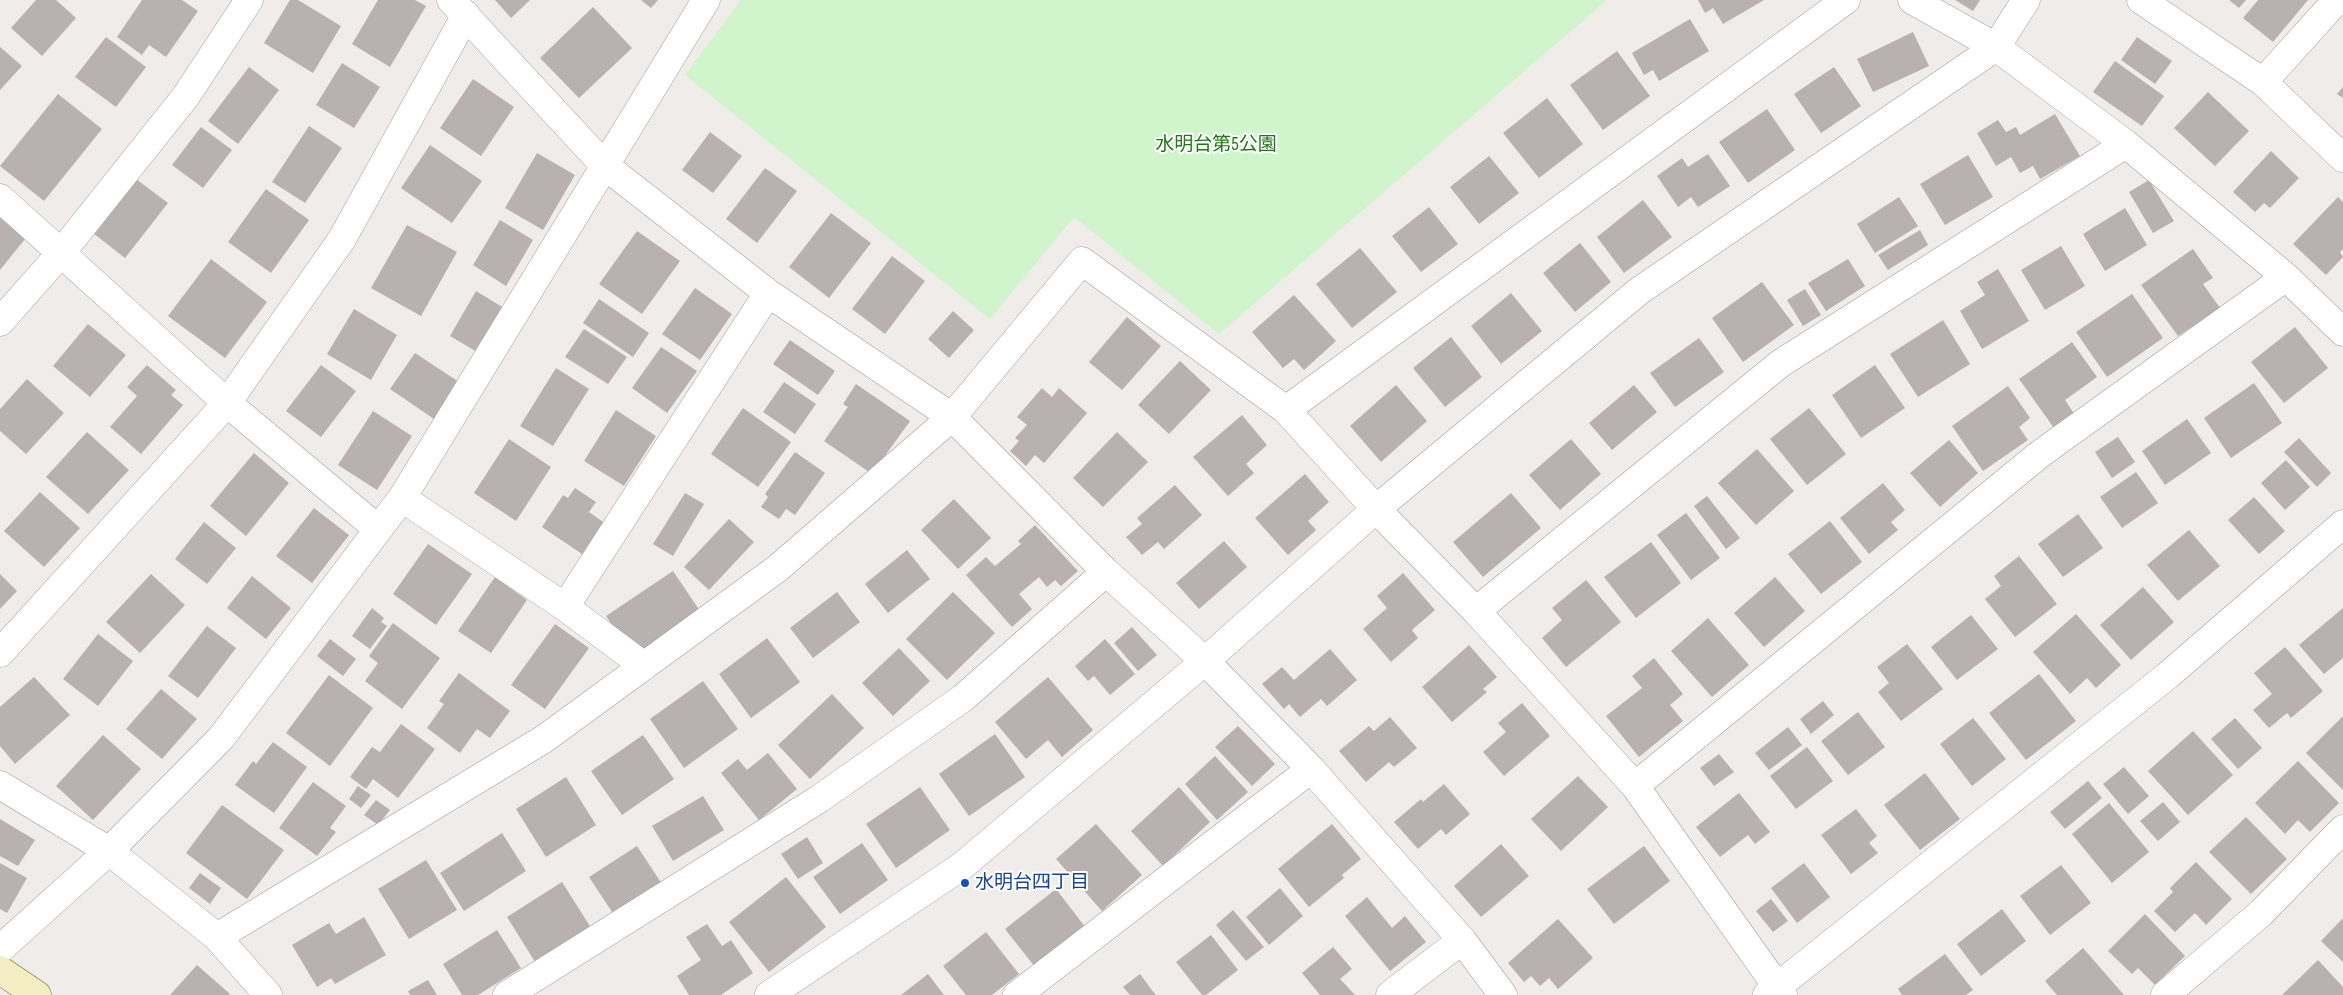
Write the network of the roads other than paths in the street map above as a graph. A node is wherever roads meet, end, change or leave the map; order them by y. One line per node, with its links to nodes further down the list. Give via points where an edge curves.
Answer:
1 (249, 0): 15 (street, via 186,96)
2 (706, 0): 13 (street)
3 (1846, 0): 21 (street)
4 (1912, 0): 9 (street)
5 (2026, 0): 9 (street)
6 (2141, 0): 10 (street)
7 (2337, 0): 10 (street)
8 (458, 8): 13 (street); 20 (street, via 342,239)
9 (1996, 47): 11 (street); 24 (street, via 1640,291)
10 (2263, 82): 12 (street)
11 (2126, 144): 16 (street); 29 (street, via 1781,363)
12 (2343, 158)
13 (604, 166): 17 (street); 23 (street)
14 (0, 198): 15 (street)
15 (61, 253): 18 (street); 20 (street)
16 (2286, 277): 19 (street); 35 (street, via 2040,454)
17 (768, 294): 22 (street); 28 (street)
18 (0, 322)
19 (2343, 332)
20 (227, 402): 26 (street); 30 (street)
21 (1286, 410): 22 (street, via 1082,261); 24 (street)
22 (952, 417): 27 (street); 32 (street, via 778,568)
23 (402, 498): 26 (street); 28 (street)
24 (1376, 509): 29 (street); 31 (street)
25 (2343, 524): 42 (street, via 2167,676)
26 (378, 529): 37 (street, via 221,738)
27 (1106, 572): 31 (street); 45 (street, via 963,698 819,799)
28 (565, 607): 32 (street)
29 (1476, 611): 35 (street)
30 (0, 653)
31 (1205, 661): 33 (street); 46 (street, via 962,866)
32 (644, 666): 38 (street, via 544,739)
33 (1311, 769): 39 (street); 47 (street)
34 (0, 785): 37 (street)
35 (1635, 786): 42 (street)
36 (2343, 829): 50 (street, via 2261,913)
37 (109, 851): 38 (street); 40 (street)
38 (217, 937): 44 (street)
39 (1462, 940): 48 (street); 49 (street)
40 (0, 949)
41 (0, 970): 43 (street)
42 (1775, 992)
43 (37, 995)
44 (268, 995)
45 (507, 995)
46 (770, 995)
47 (1017, 995)
48 (1390, 995)
49 (1503, 995)
50 (2165, 995)

